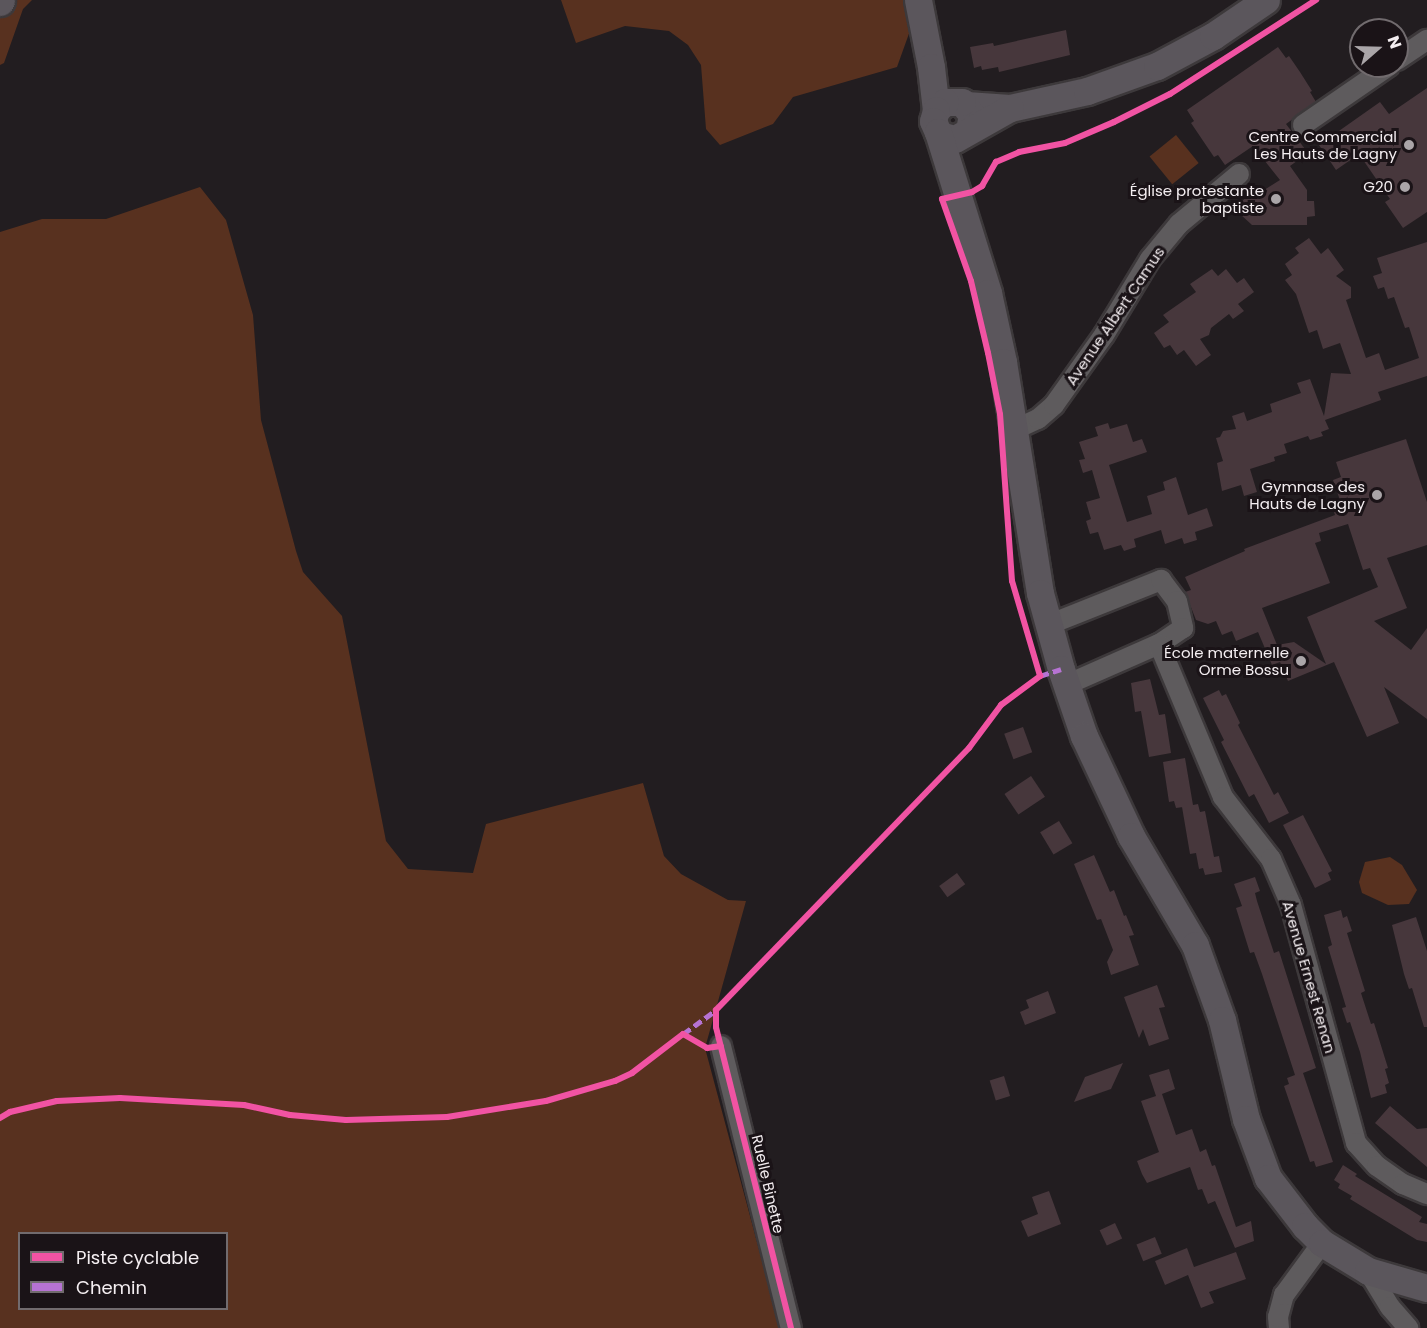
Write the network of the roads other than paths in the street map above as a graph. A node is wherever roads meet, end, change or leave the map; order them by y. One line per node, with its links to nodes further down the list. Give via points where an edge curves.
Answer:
1 (918, 0): 6 (main road, via 931,67)
2 (1266, 0): 6 (main road, via 1213,36 1157,66 1087,91)
3 (1427, 40): 4 (street)
4 (1409, 52)
5 (1372, 78): 7 (street)
6 (954, 119): 9 (main road, via 956,196 988,293)
7 (1303, 125)
8 (1239, 174): 9 (street, Avenue Albert Camus, via 1179,224 1157,250 1061,396 1038,419)
9 (1014, 430): 10 (main road, via 1034,565)
10 (1048, 625): 11 (street, via 1161,580 1177,601 1183,628); 12 (main road)
11 (1158, 644): 12 (street); 14 (street, Avenue Ernest Renan, via 1223,797 1271,860 1291,905 1356,1143 1377,1166 1402,1184)
12 (1063, 677): 15 (main road, via 1084,736 1131,836 1195,945 1222,1020 1246,1119 1268,1178)
13 (721, 1046): 18 (street, Ruelle Binette)
14 (1427, 1194)
15 (1322, 1243): 16 (main road); 19 (street, via 1284,1295)
16 (1368, 1271): 17 (main road); 20 (street)
17 (1427, 1288)
18 (791, 1328)
19 (1279, 1328)
20 (1408, 1328)

